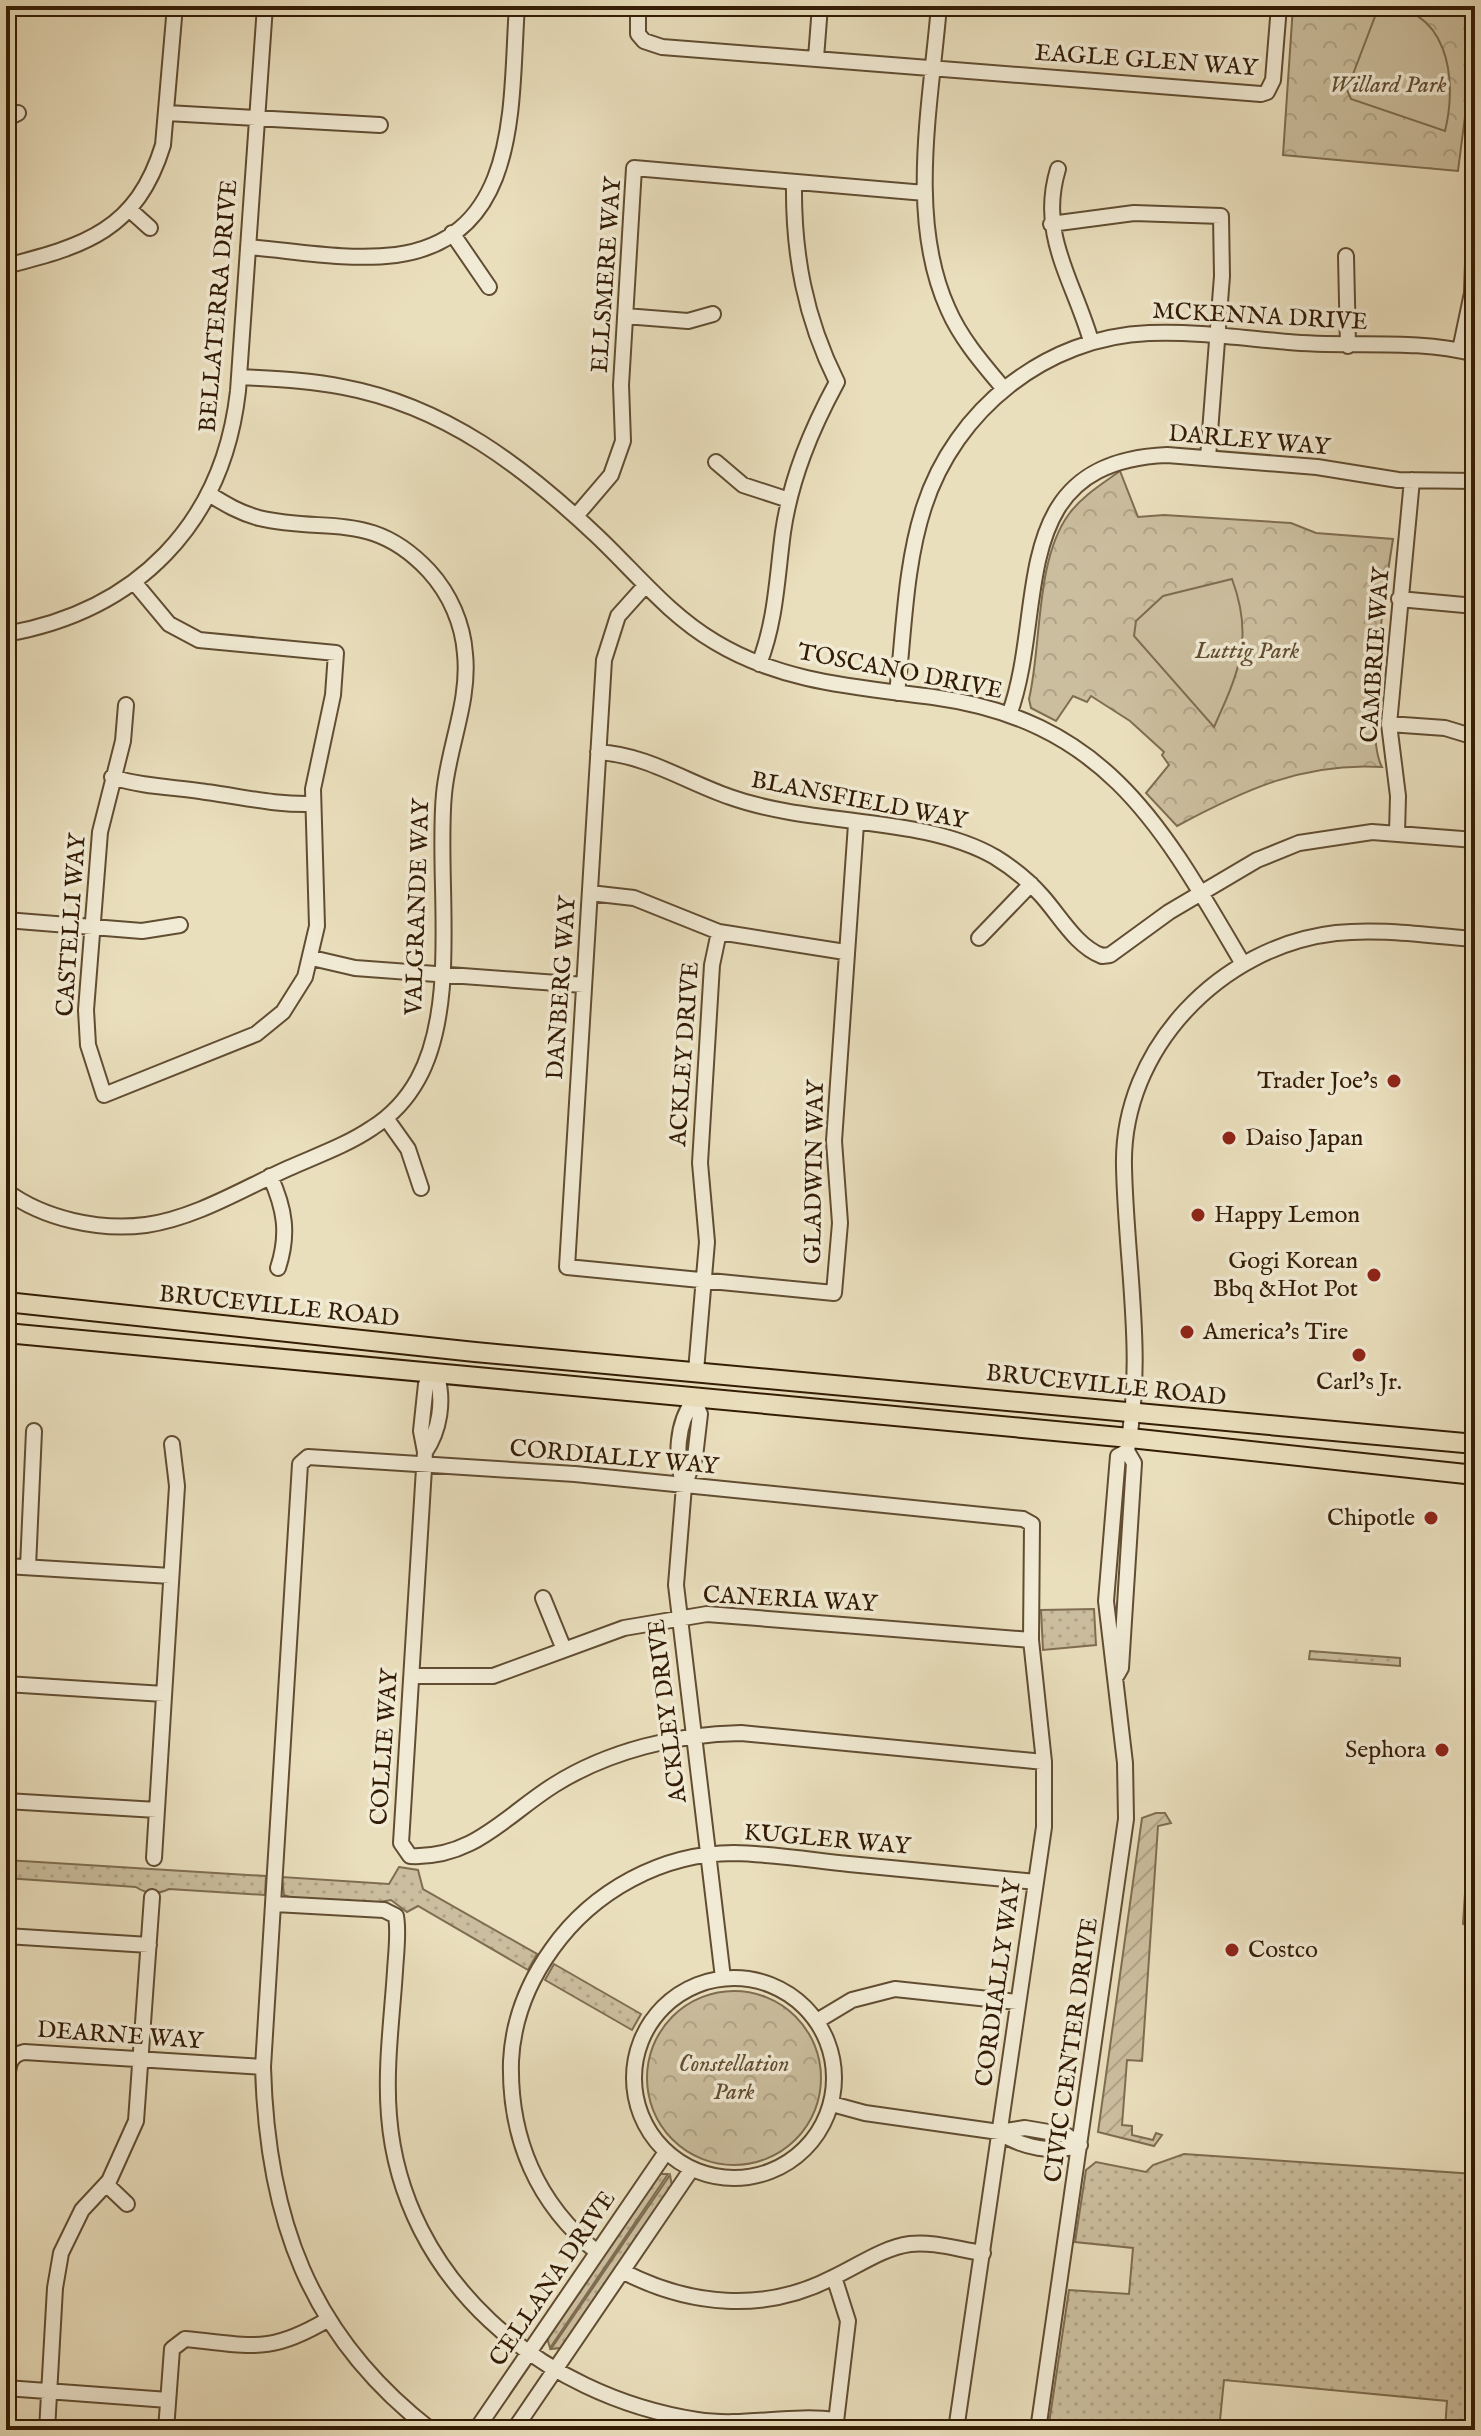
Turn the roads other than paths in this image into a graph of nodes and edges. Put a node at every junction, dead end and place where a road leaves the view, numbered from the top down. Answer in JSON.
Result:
{"nodes":[{"id":1,"x":175,"y":6,"type":"edge"},
{"id":2,"x":265,"y":6,"type":"edge"},
{"id":3,"x":517,"y":6,"type":"edge"},
{"id":4,"x":638,"y":6,"type":"edge"},
{"id":5,"x":820,"y":6,"type":"edge"},
{"id":6,"x":939,"y":6,"type":"edge"},
{"id":7,"x":1279,"y":6,"type":"edge"},
{"id":8,"x":816,"y":58,"type":"junction"},
{"id":9,"x":934,"y":69,"type":"junction"},
{"id":10,"x":167,"y":113,"type":"junction"},
{"id":11,"x":258,"y":118,"type":"junction"},
{"id":12,"x":380,"y":125,"type":"dead end"},
{"id":13,"x":1058,"y":169,"type":"dead end"},
{"id":14,"x":794,"y":182,"type":"junction"},
{"id":15,"x":925,"y":193,"type":"junction"},
{"id":16,"x":1475,"y":206,"type":"edge"},
{"id":17,"x":130,"y":210,"type":"junction"},
{"id":18,"x":1051,"y":224,"type":"junction"},
{"id":19,"x":150,"y":228,"type":"dead end"},
{"id":20,"x":452,"y":233,"type":"junction"},
{"id":21,"x":1474,"y":236,"type":"edge"},
{"id":22,"x":248,"y":247,"type":"junction"},
{"id":23,"x":1346,"y":256,"type":"dead end"},
{"id":24,"x":6,"y":266,"type":"edge"},
{"id":25,"x":489,"y":287,"type":"dead end"},
{"id":26,"x":713,"y":314,"type":"dead end"},
{"id":27,"x":625,"y":316,"type":"junction"},
{"id":28,"x":1217,"y":336,"type":"junction"},
{"id":29,"x":1091,"y":341,"type":"junction"},
{"id":30,"x":1348,"y":346,"type":"junction"},
{"id":31,"x":1460,"y":350,"type":"junction"},
{"id":32,"x":1475,"y":354,"type":"edge"},
{"id":33,"x":239,"y":377,"type":"junction"},
{"id":34,"x":1004,"y":389,"type":"junction"},
{"id":35,"x":1208,"y":458,"type":"junction"},
{"id":36,"x":716,"y":462,"type":"dead end"},
{"id":37,"x":1412,"y":480,"type":"junction"},
{"id":38,"x":1475,"y":481,"type":"edge"},
{"id":39,"x":209,"y":494,"type":"junction"},
{"id":40,"x":789,"y":500,"type":"junction"},
{"id":41,"x":576,"y":516,"type":"junction"},
{"id":42,"x":134,"y":582,"type":"junction"},
{"id":43,"x":644,"y":587,"type":"junction"},
{"id":44,"x":1399,"y":599,"type":"junction"},
{"id":45,"x":1475,"y":606,"type":"edge"},
{"id":46,"x":6,"y":634,"type":"edge"},
{"id":47,"x":759,"y":664,"type":"junction"},
{"id":48,"x":897,"y":693,"type":"junction"},
{"id":49,"x":126,"y":705,"type":"dead end"},
{"id":50,"x":1009,"y":715,"type":"junction"},
{"id":51,"x":1389,"y":724,"type":"junction"},
{"id":52,"x":1468,"y":735,"type":"dead end"},
{"id":53,"x":598,"y":752,"type":"junction"},
{"id":54,"x":112,"y":777,"type":"junction"},
{"id":55,"x":313,"y":804,"type":"junction"},
{"id":56,"x":856,"y":824,"type":"junction"},
{"id":57,"x":1397,"y":833,"type":"junction"},
{"id":58,"x":1475,"y":840,"type":"edge"},
{"id":59,"x":1031,"y":884,"type":"junction"},
{"id":60,"x":590,"y":893,"type":"junction"},
{"id":61,"x":1201,"y":893,"type":"junction"},
{"id":62,"x":6,"y":920,"type":"edge"},
{"id":63,"x":180,"y":925,"type":"dead end"},
{"id":64,"x":92,"y":927,"type":"junction"},
{"id":65,"x":719,"y":932,"type":"junction"},
{"id":66,"x":979,"y":938,"type":"dead end"},
{"id":67,"x":1475,"y":939,"type":"edge"},
{"id":68,"x":845,"y":952,"type":"junction"},
{"id":69,"x":312,"y":958,"type":"junction"},
{"id":70,"x":1243,"y":964,"type":"junction"},
{"id":71,"x":440,"y":974,"type":"junction"},
{"id":72,"x":584,"y":985,"type":"junction"},
{"id":73,"x":386,"y":1118,"type":"junction"},
{"id":74,"x":270,"y":1176,"type":"junction"},
{"id":75,"x":421,"y":1188,"type":"dead end"},
{"id":76,"x":6,"y":1191,"type":"edge"},
{"id":77,"x":278,"y":1268,"type":"dead end"},
{"id":78,"x":703,"y":1280,"type":"junction"},
{"id":79,"x":6,"y":1302,"type":"edge"},
{"id":80,"x":6,"y":1333,"type":"edge"},
{"id":81,"x":548,"y":1357,"type":"junction"},
{"id":82,"x":696,"y":1371,"type":"junction"},
{"id":83,"x":437,"y":1376,"type":"junction"},
{"id":84,"x":810,"y":1382,"type":"junction"},
{"id":85,"x":694,"y":1400,"type":"junction"},
{"id":86,"x":1133,"y":1412,"type":"junction"},
{"id":87,"x":34,"y":1431,"type":"dead end"},
{"id":88,"x":1398,"y":1439,"type":"junction"},
{"id":89,"x":172,"y":1444,"type":"dead end"},
{"id":90,"x":1475,"y":1444,"type":"edge"},
{"id":91,"x":1129,"y":1445,"type":"junction"},
{"id":92,"x":1270,"y":1454,"type":"junction"},
{"id":93,"x":1475,"y":1454,"type":"edge"},
{"id":94,"x":425,"y":1458,"type":"junction"},
{"id":95,"x":1411,"y":1469,"type":"junction"},
{"id":96,"x":1475,"y":1475,"type":"edge"},
{"id":97,"x":684,"y":1486,"type":"junction"},
{"id":98,"x":6,"y":1566,"type":"edge"},
{"id":99,"x":28,"y":1567,"type":"junction"},
{"id":100,"x":171,"y":1576,"type":"junction"},
{"id":101,"x":543,"y":1598,"type":"dead end"},
{"id":102,"x":678,"y":1619,"type":"junction"},
{"id":103,"x":1031,"y":1640,"type":"junction"},
{"id":104,"x":563,"y":1647,"type":"junction"},
{"id":105,"x":412,"y":1676,"type":"junction"},
{"id":106,"x":6,"y":1684,"type":"edge"},
{"id":107,"x":164,"y":1694,"type":"junction"},
{"id":108,"x":692,"y":1737,"type":"junction"},
{"id":109,"x":1044,"y":1762,"type":"junction"},
{"id":110,"x":6,"y":1801,"type":"edge"},
{"id":111,"x":157,"y":1810,"type":"junction"},
{"id":112,"x":709,"y":1856,"type":"junction"},
{"id":113,"x":154,"y":1858,"type":"dead end"},
{"id":114,"x":1036,"y":1882,"type":"junction"},
{"id":115,"x":152,"y":1897,"type":"dead end"},
{"id":116,"x":275,"y":1904,"type":"junction"},
{"id":117,"x":6,"y":1936,"type":"edge"},
{"id":118,"x":149,"y":1945,"type":"junction"},
{"id":119,"x":723,"y":1978,"type":"junction"},
{"id":120,"x":1017,"y":2002,"type":"junction"},
{"id":121,"x":817,"y":2021,"type":"junction"},
{"id":122,"x":142,"y":2059,"type":"junction"},
{"id":123,"x":263,"y":2067,"type":"junction"},
{"id":124,"x":6,"y":2092,"type":"edge"},
{"id":125,"x":832,"y":2104,"type":"junction"},
{"id":126,"x":999,"y":2132,"type":"junction"},
{"id":127,"x":1080,"y":2145,"type":"junction"},
{"id":128,"x":666,"y":2152,"type":"junction"},
{"id":129,"x":691,"y":2170,"type":"junction"},
{"id":130,"x":106,"y":2184,"type":"junction"},
{"id":131,"x":127,"y":2204,"type":"dead end"},
{"id":132,"x":597,"y":2252,"type":"junction"},
{"id":133,"x":983,"y":2253,"type":"junction"},
{"id":134,"x":622,"y":2271,"type":"junction"},
{"id":135,"x":834,"y":2277,"type":"junction"},
{"id":136,"x":327,"y":2320,"type":"junction"},
{"id":137,"x":528,"y":2353,"type":"junction"},
{"id":138,"x":556,"y":2370,"type":"junction"},
{"id":139,"x":6,"y":2388,"type":"edge"},
{"id":140,"x":50,"y":2392,"type":"junction"},
{"id":141,"x":168,"y":2400,"type":"junction"},
{"id":142,"x":836,"y":2425,"type":"edge"},
{"id":143,"x":47,"y":2430,"type":"edge"},
{"id":144,"x":166,"y":2430,"type":"edge"},
{"id":145,"x":431,"y":2430,"type":"edge"},
{"id":146,"x":476,"y":2430,"type":"edge"},
{"id":147,"x":514,"y":2430,"type":"edge"},
{"id":148,"x":956,"y":2430,"type":"edge"},
{"id":149,"x":1038,"y":2430,"type":"edge"}],
"edges":[{"from":1,"to":10,"type":"street"},
{"from":2,"to":11,"type":"street","name":"BELLATERRA DRIVE"},
{"from":3,"to":20,"type":"street"},
{"from":4,"to":8,"type":"street"},
{"from":5,"to":8,"type":"street"},
{"from":6,"to":9,"type":"street"},
{"from":7,"to":9,"type":"street","name":"EAGLE GLEN WAY"},
{"from":8,"to":9,"type":"street"},
{"from":9,"to":15,"type":"street"},
{"from":10,"to":11,"type":"street"},
{"from":10,"to":17,"type":"street"},
{"from":11,"to":12,"type":"street"},
{"from":11,"to":22,"type":"street","name":"BELLATERRA DRIVE"},
{"from":13,"to":18,"type":"street"},
{"from":14,"to":15,"type":"street","name":"ELLSMERE WAY"},
{"from":14,"to":27,"type":"street","name":"ELLSMERE WAY"},
{"from":14,"to":40,"type":"street"},
{"from":15,"to":34,"type":"street"},
{"from":16,"to":21,"type":"street"},
{"from":17,"to":19,"type":"street"},
{"from":17,"to":24,"type":"street"},
{"from":18,"to":28,"type":"street"},
{"from":18,"to":29,"type":"street"},
{"from":20,"to":22,"type":"street"},
{"from":20,"to":25,"type":"street"},
{"from":21,"to":31,"type":"street"},
{"from":22,"to":33,"type":"street","name":"BELLATERRA DRIVE"},
{"from":23,"to":30,"type":"street"},
{"from":26,"to":27,"type":"street"},
{"from":27,"to":41,"type":"street","name":"ELLSMERE WAY"},
{"from":28,"to":29,"type":"street","name":"MCKENNA DRIVE"},
{"from":28,"to":30,"type":"street","name":"MCKENNA DRIVE"},
{"from":28,"to":35,"type":"street"},
{"from":29,"to":34,"type":"street","name":"MCKENNA DRIVE"},
{"from":30,"to":31,"type":"street","name":"MCKENNA DRIVE"},
{"from":31,"to":32,"type":"street","name":"MCKENNA DRIVE"},
{"from":33,"to":39,"type":"street","name":"BELLATERRA DRIVE"},
{"from":33,"to":41,"type":"street","name":"TOSCANO DRIVE"},
{"from":34,"to":48,"type":"street","name":"MCKENNA DRIVE"},
{"from":35,"to":37,"type":"street","name":"DARLEY WAY"},
{"from":35,"to":50,"type":"street","name":"DARLEY WAY"},
{"from":36,"to":40,"type":"street"},
{"from":37,"to":38,"type":"street","name":"DARLEY WAY"},
{"from":37,"to":44,"type":"street","name":"CAMBRIE WAY"},
{"from":39,"to":42,"type":"street","name":"BELLATERRA DRIVE"},
{"from":39,"to":71,"type":"street","name":"VALGRANDE WAY"},
{"from":40,"to":47,"type":"street"},
{"from":41,"to":43,"type":"street","name":"TOSCANO DRIVE"},
{"from":42,"to":46,"type":"street","name":"BELLATERRA DRIVE"},
{"from":42,"to":55,"type":"street","name":"CASTELLI WAY"},
{"from":43,"to":47,"type":"street","name":"TOSCANO DRIVE"},
{"from":43,"to":53,"type":"street","name":"DANBERG WAY"},
{"from":44,"to":45,"type":"street"},
{"from":44,"to":51,"type":"street","name":"CAMBRIE WAY"},
{"from":47,"to":48,"type":"street","name":"TOSCANO DRIVE"},
{"from":48,"to":50,"type":"street","name":"TOSCANO DRIVE"},
{"from":49,"to":54,"type":"street","name":"CASTELLI WAY"},
{"from":50,"to":61,"type":"street","name":"TOSCANO DRIVE"},
{"from":51,"to":52,"type":"street"},
{"from":51,"to":57,"type":"street","name":"CAMBRIE WAY"},
{"from":53,"to":56,"type":"street","name":"BLANSFIELD WAY"},
{"from":53,"to":60,"type":"street","name":"DANBERG WAY"},
{"from":54,"to":55,"type":"street"},
{"from":54,"to":64,"type":"street","name":"CASTELLI WAY"},
{"from":55,"to":69,"type":"street","name":"CASTELLI WAY"},
{"from":56,"to":59,"type":"street","name":"BLANSFIELD WAY"},
{"from":56,"to":68,"type":"street","name":"GLADWIN WAY"},
{"from":57,"to":58,"type":"street"},
{"from":57,"to":61,"type":"street"},
{"from":59,"to":61,"type":"street","name":"BLANSFIELD WAY"},
{"from":59,"to":66,"type":"street"},
{"from":60,"to":65,"type":"street"},
{"from":60,"to":72,"type":"street","name":"DANBERG WAY"},
{"from":61,"to":70,"type":"street","name":"TOSCANO DRIVE"},
{"from":62,"to":64,"type":"street"},
{"from":63,"to":64,"type":"street"},
{"from":64,"to":69,"type":"street","name":"CASTELLI WAY"},
{"from":65,"to":68,"type":"street"},
{"from":65,"to":78,"type":"street","name":"ACKLEY DRIVE"},
{"from":67,"to":70,"type":"street","name":"CIVIC CENTER DRIVE"},
{"from":68,"to":78,"type":"street","name":"GLADWIN WAY"},
{"from":69,"to":71,"type":"street"},
{"from":70,"to":86,"type":"street","name":"CIVIC CENTER DRIVE"},
{"from":71,"to":72,"type":"street"},
{"from":71,"to":73,"type":"street","name":"VALGRANDE WAY"},
{"from":72,"to":78,"type":"street","name":"DANBERG WAY"},
{"from":73,"to":74,"type":"street","name":"VALGRANDE WAY"},
{"from":73,"to":75,"type":"street"},
{"from":74,"to":76,"type":"street","name":"VALGRANDE WAY"},
{"from":74,"to":77,"type":"street"},
{"from":78,"to":82,"type":"street","name":"ACKLEY DRIVE"},
{"from":79,"to":81,"type":"main road","name":"BRUCEVILLE ROAD"},
{"from":80,"to":83,"type":"main road","name":"BRUCEVILLE ROAD"},
{"from":81,"to":82,"type":"main road","name":"BRUCEVILLE ROAD"},
{"from":81,"to":83,"type":"main road","name":"BRUCEVILLE ROAD"},
{"from":82,"to":84,"type":"main road","name":"BRUCEVILLE ROAD"},
{"from":83,"to":85,"type":"main road","name":"BRUCEVILLE ROAD"},
{"from":83,"to":94,"type":"street","name":"COLLIE WAY"},
{"from":84,"to":85,"type":"main road","name":"BRUCEVILLE ROAD"},
{"from":84,"to":86,"type":"main road","name":"BRUCEVILLE ROAD"},
{"from":85,"to":91,"type":"main road","name":"BRUCEVILLE ROAD"},
{"from":85,"to":97,"type":"street","name":"ACKLEY DRIVE"},
{"from":86,"to":88,"type":"main road","name":"BRUCEVILLE ROAD"},
{"from":86,"to":91,"type":"street","name":"CIVIC CENTER DRIVE"},
{"from":87,"to":99,"type":"street"},
{"from":88,"to":90,"type":"main road","name":"BRUCEVILLE ROAD"},
{"from":88,"to":92,"type":"main road","name":"BRUCEVILLE ROAD"},
{"from":89,"to":100,"type":"street"},
{"from":91,"to":92,"type":"main road","name":"BRUCEVILLE ROAD"},
{"from":91,"to":127,"type":"street","name":"CIVIC CENTER DRIVE"},
{"from":92,"to":95,"type":"main road","name":"BRUCEVILLE ROAD"},
{"from":93,"to":95,"type":"main road"},
{"from":94,"to":97,"type":"street","name":"CORDIALLY WAY"},
{"from":94,"to":105,"type":"street","name":"COLLIE WAY"},
{"from":94,"to":116,"type":"street","name":"CORDIALLY WAY"},
{"from":95,"to":96,"type":"main road","name":"BRUCEVILLE ROAD"},
{"from":97,"to":102,"type":"street","name":"ACKLEY DRIVE"},
{"from":97,"to":103,"type":"street","name":"CORDIALLY WAY"},
{"from":98,"to":99,"type":"street"},
{"from":99,"to":100,"type":"street"},
{"from":100,"to":107,"type":"street"},
{"from":101,"to":104,"type":"street"},
{"from":102,"to":103,"type":"street","name":"CANERIA WAY"},
{"from":102,"to":104,"type":"street","name":"CANERIA WAY"},
{"from":102,"to":108,"type":"street","name":"ACKLEY DRIVE"},
{"from":103,"to":109,"type":"street","name":"CORDIALLY WAY"},
{"from":104,"to":105,"type":"street","name":"CANERIA WAY"},
{"from":105,"to":108,"type":"street","name":"COLLIE WAY"},
{"from":106,"to":107,"type":"street"},
{"from":107,"to":111,"type":"street"},
{"from":108,"to":109,"type":"street","name":"COLLIE WAY"},
{"from":108,"to":112,"type":"street","name":"ACKLEY DRIVE"},
{"from":109,"to":114,"type":"street","name":"CORDIALLY WAY"},
{"from":110,"to":111,"type":"street"},
{"from":111,"to":113,"type":"street"},
{"from":112,"to":114,"type":"street","name":"KUGLER WAY"},
{"from":112,"to":119,"type":"street","name":"ACKLEY DRIVE"},
{"from":112,"to":132,"type":"street","name":"KUGLER WAY"},
{"from":114,"to":120,"type":"street","name":"CORDIALLY WAY"},
{"from":115,"to":118,"type":"street"},
{"from":116,"to":123,"type":"street","name":"CORDIALLY WAY"},
{"from":116,"to":137,"type":"street"},
{"from":117,"to":118,"type":"street"},
{"from":118,"to":122,"type":"street"},
{"from":119,"to":121,"type":"street"},
{"from":119,"to":128,"type":"street"},
{"from":120,"to":121,"type":"street"},
{"from":120,"to":126,"type":"street","name":"CORDIALLY WAY"},
{"from":121,"to":125,"type":"street"},
{"from":122,"to":123,"type":"street","name":"DEARNE WAY"},
{"from":122,"to":124,"type":"street","name":"DEARNE WAY"},
{"from":122,"to":130,"type":"street"},
{"from":123,"to":136,"type":"street","name":"CORDIALLY WAY"},
{"from":125,"to":126,"type":"street"},
{"from":125,"to":129,"type":"street"},
{"from":126,"to":127,"type":"street"},
{"from":126,"to":133,"type":"street","name":"CORDIALLY WAY"},
{"from":127,"to":149,"type":"street","name":"CIVIC CENTER DRIVE"},
{"from":128,"to":129,"type":"street"},
{"from":128,"to":132,"type":"street","name":"CELLANA DRIVE"},
{"from":129,"to":134,"type":"street"},
{"from":130,"to":131,"type":"street"},
{"from":130,"to":140,"type":"street"},
{"from":132,"to":137,"type":"street","name":"CELLANA DRIVE"},
{"from":133,"to":135,"type":"street"},
{"from":133,"to":148,"type":"street","name":"CORDIALLY WAY"},
{"from":134,"to":135,"type":"street"},
{"from":134,"to":138,"type":"street"},
{"from":135,"to":142,"type":"street"},
{"from":136,"to":141,"type":"street"},
{"from":136,"to":145,"type":"street","name":"CORDIALLY WAY"},
{"from":137,"to":138,"type":"street"},
{"from":137,"to":146,"type":"street","name":"CELLANA DRIVE"},
{"from":138,"to":142,"type":"street"},
{"from":138,"to":147,"type":"street"},
{"from":139,"to":140,"type":"street"},
{"from":140,"to":141,"type":"street"},
{"from":140,"to":143,"type":"street"},
{"from":141,"to":144,"type":"street"}]}
